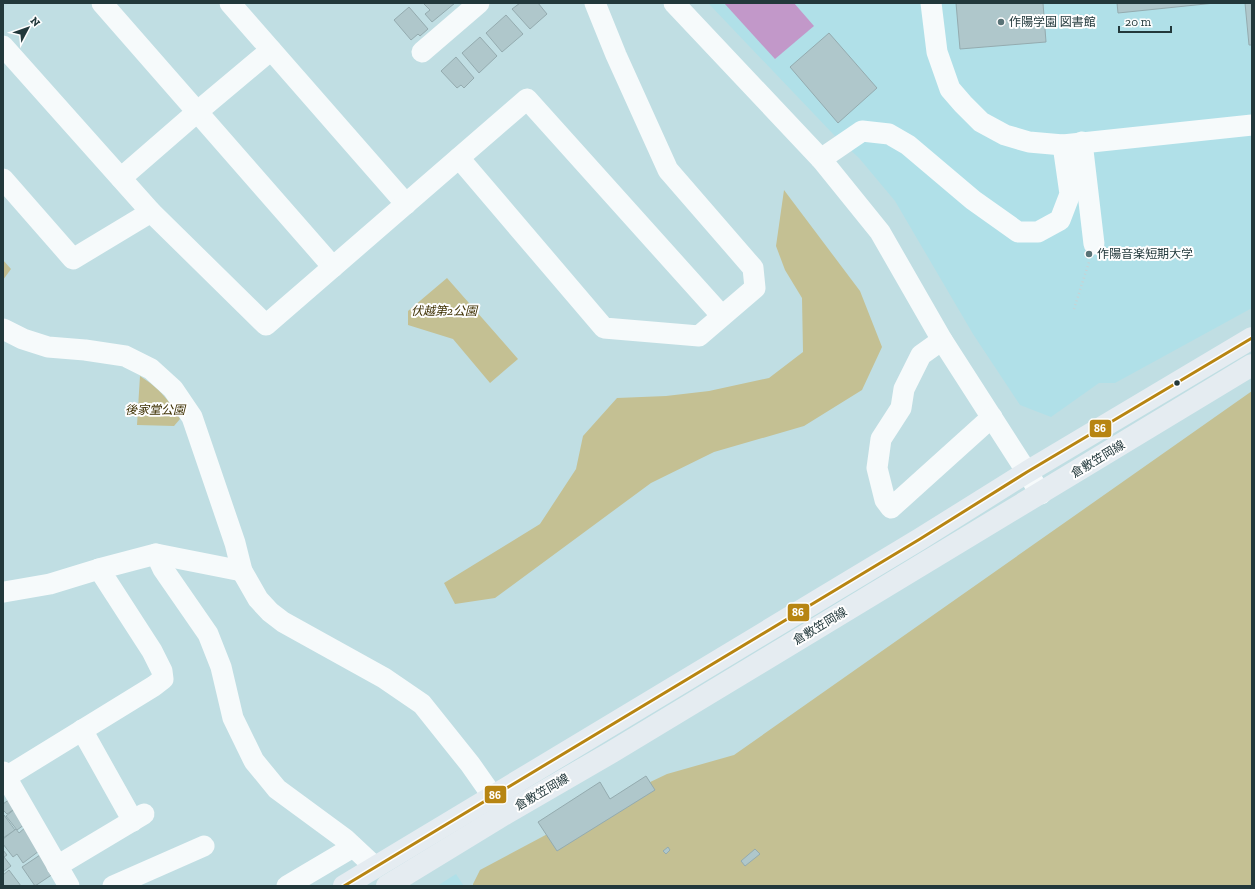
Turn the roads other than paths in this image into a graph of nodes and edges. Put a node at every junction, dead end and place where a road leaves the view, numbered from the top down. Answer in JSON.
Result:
{"nodes":[{"id":1,"x":102,"y":3,"type":"edge"},
{"id":2,"x":230,"y":3,"type":"edge"},
{"id":3,"x":479,"y":3,"type":"edge"},
{"id":4,"x":595,"y":3,"type":"edge"},
{"id":5,"x":674,"y":3,"type":"edge"},
{"id":6,"x":931,"y":3,"type":"edge"},
{"id":7,"x":3,"y":46,"type":"edge"},
{"id":8,"x":271,"y":50,"type":"junction"},
{"id":9,"x":422,"y":52,"type":"dead end"},
{"id":10,"x":197,"y":112,"type":"junction"},
{"id":11,"x":1252,"y":125,"type":"edge"},
{"id":12,"x":1072,"y":144,"type":"junction"},
{"id":13,"x":459,"y":158,"type":"junction"},
{"id":14,"x":821,"y":159,"type":"junction"},
{"id":15,"x":121,"y":178,"type":"junction"},
{"id":16,"x":3,"y":179,"type":"edge"},
{"id":17,"x":406,"y":204,"type":"junction"},
{"id":18,"x":151,"y":212,"type":"junction"},
{"id":19,"x":1094,"y":244,"type":"road end"},
{"id":20,"x":334,"y":267,"type":"junction"},
{"id":21,"x":722,"y":316,"type":"junction"},
{"id":22,"x":6,"y":332,"type":"edge"},
{"id":23,"x":1252,"y":338,"type":"edge"},
{"id":24,"x":942,"y":340,"type":"junction"},
{"id":25,"x":1252,"y":365,"type":"edge"},
{"id":26,"x":992,"y":417,"type":"junction"},
{"id":27,"x":1027,"y":472,"type":"junction"},
{"id":28,"x":1041,"y":494,"type":"junction"},
{"id":29,"x":156,"y":554,"type":"junction"},
{"id":30,"x":99,"y":569,"type":"junction"},
{"id":31,"x":242,"y":571,"type":"junction"},
{"id":32,"x":4,"y":592,"type":"edge"},
{"id":33,"x":82,"y":730,"type":"junction"},
{"id":34,"x":6,"y":784,"type":"edge"},
{"id":35,"x":499,"y":805,"type":"junction"},
{"id":36,"x":204,"y":846,"type":"dead end"},
{"id":37,"x":353,"y":846,"type":"junction"},
{"id":38,"x":375,"y":867,"type":"junction"},
{"id":39,"x":63,"y":880,"type":"edge"},
{"id":40,"x":113,"y":886,"type":"edge"},
{"id":41,"x":286,"y":886,"type":"edge"},
{"id":42,"x":344,"y":886,"type":"edge"},
{"id":43,"x":387,"y":886,"type":"edge"}],
"edges":[{"from":1,"to":10,"type":"street"},
{"from":2,"to":8,"type":"street"},
{"from":3,"to":9,"type":"street"},
{"from":4,"to":21,"type":"street"},
{"from":5,"to":14,"type":"street"},
{"from":6,"to":12,"type":"street"},
{"from":7,"to":15,"type":"street"},
{"from":8,"to":10,"type":"street"},
{"from":8,"to":17,"type":"street"},
{"from":10,"to":15,"type":"street"},
{"from":10,"to":20,"type":"street"},
{"from":11,"to":12,"type":"street"},
{"from":12,"to":14,"type":"street"},
{"from":12,"to":19,"type":"street"},
{"from":13,"to":17,"type":"street"},
{"from":13,"to":21,"type":"street"},
{"from":13,"to":21,"type":"street"},
{"from":14,"to":24,"type":"street"},
{"from":15,"to":18,"type":"street"},
{"from":16,"to":18,"type":"street"},
{"from":17,"to":20,"type":"street"},
{"from":18,"to":20,"type":"street"},
{"from":22,"to":31,"type":"street"},
{"from":23,"to":27,"type":"main road","name":"倉敷笠岡線"},
{"from":24,"to":26,"type":"street"},
{"from":24,"to":26,"type":"street"},
{"from":25,"to":28,"type":"main road","name":"倉敷笠岡線"},
{"from":26,"to":27,"type":"street"},
{"from":27,"to":28,"type":"street"},
{"from":27,"to":35,"type":"main road","name":"倉敷笠岡線"},
{"from":28,"to":35,"type":"main road","name":"倉敷笠岡線"},
{"from":29,"to":30,"type":"street"},
{"from":29,"to":31,"type":"street"},
{"from":29,"to":37,"type":"street"},
{"from":30,"to":32,"type":"street"},
{"from":30,"to":33,"type":"street"},
{"from":31,"to":35,"type":"street"},
{"from":33,"to":34,"type":"street"},
{"from":33,"to":39,"type":"street"},
{"from":34,"to":39,"type":"street"},
{"from":35,"to":38,"type":"main road","name":"倉敷笠岡線"},
{"from":35,"to":43,"type":"main road","name":"倉敷笠岡線"},
{"from":36,"to":40,"type":"street"},
{"from":37,"to":38,"type":"street"},
{"from":37,"to":41,"type":"street"},
{"from":38,"to":42,"type":"main road","name":"倉敷笠岡線"}]}
